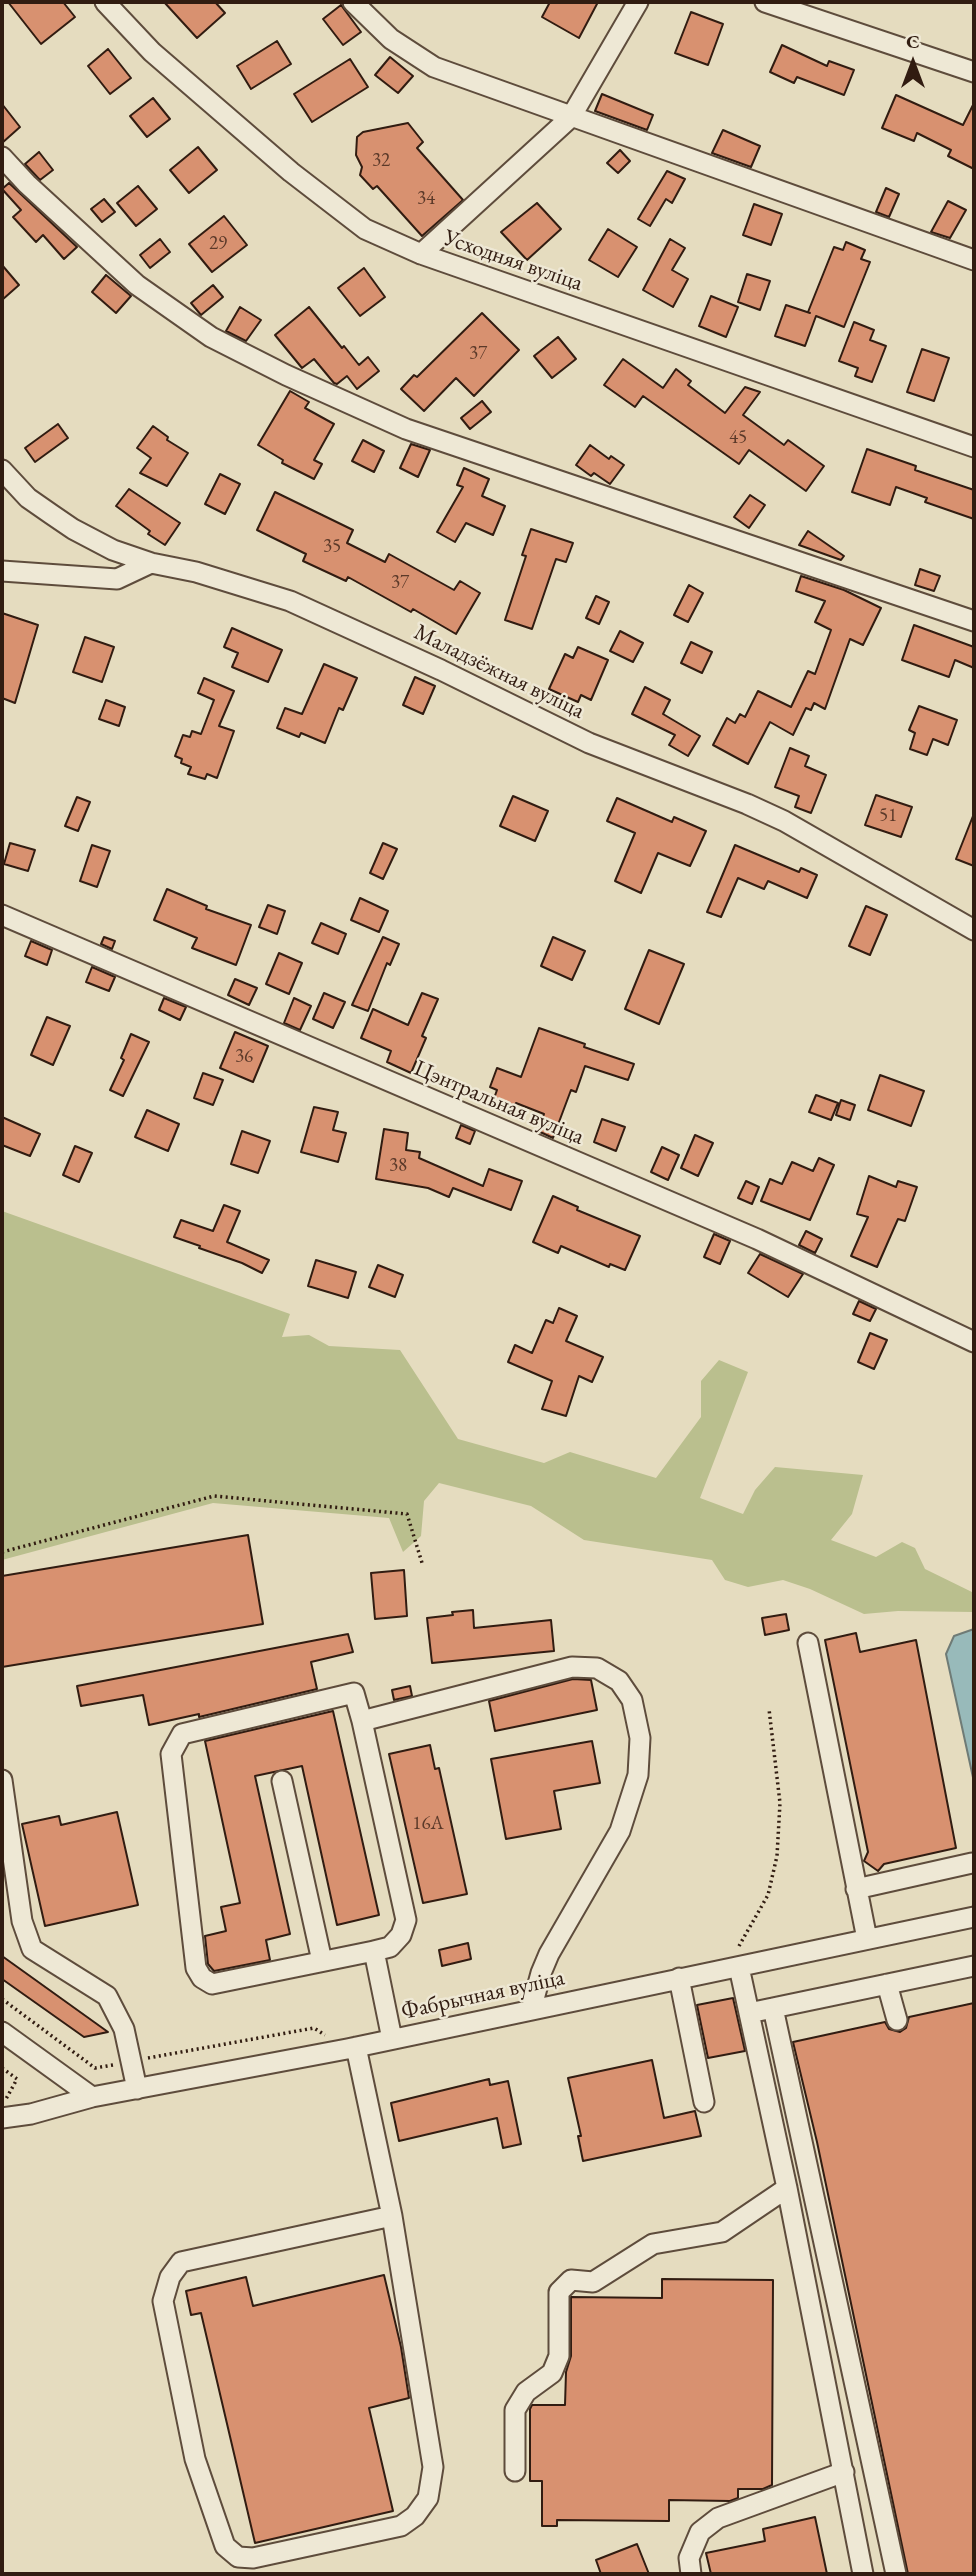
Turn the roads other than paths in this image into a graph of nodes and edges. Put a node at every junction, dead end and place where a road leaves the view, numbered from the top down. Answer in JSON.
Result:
{"nodes":[{"id":1,"x":105,"y":2,"type":"edge"},
{"id":2,"x":353,"y":2,"type":"edge"},
{"id":3,"x":638,"y":2,"type":"edge"},
{"id":4,"x":765,"y":2,"type":"edge"},
{"id":5,"x":974,"y":72,"type":"edge"},
{"id":6,"x":570,"y":117,"type":"junction"},
{"id":7,"x":2,"y":157,"type":"edge"},
{"id":8,"x":421,"y":254,"type":"junction"},
{"id":9,"x":974,"y":260,"type":"edge"},
{"id":10,"x":974,"y":447,"type":"edge"},
{"id":11,"x":2,"y":470,"type":"edge"},
{"id":12,"x":151,"y":563,"type":"junction"},
{"id":13,"x":2,"y":571,"type":"edge"},
{"id":14,"x":974,"y":621,"type":"edge"},
{"id":15,"x":2,"y":915,"type":"edge"},
{"id":16,"x":974,"y":929,"type":"edge"},
{"id":17,"x":974,"y":1342,"type":"edge"},
{"id":18,"x":808,"y":1643,"type":"dead end"},
{"id":19,"x":362,"y":1721,"type":"junction"},
{"id":20,"x":2,"y":1780,"type":"edge"},
{"id":21,"x":282,"y":1781,"type":"dead end"},
{"id":22,"x":972,"y":1863,"type":"dead end"},
{"id":23,"x":856,"y":1889,"type":"junction"},
{"id":24,"x":974,"y":1917,"type":"edge"},
{"id":25,"x":867,"y":1939,"type":"junction"},
{"id":26,"x":374,"y":1951,"type":"junction"},
{"id":27,"x":322,"y":1961,"type":"junction"},
{"id":28,"x":974,"y":1966,"type":"edge"},
{"id":29,"x":730,"y":1969,"type":"junction"},
{"id":30,"x":679,"y":1978,"type":"junction"},
{"id":31,"x":887,"y":1984,"type":"junction"},
{"id":32,"x":773,"y":2008,"type":"junction"},
{"id":33,"x":531,"y":2010,"type":"junction"},
{"id":34,"x":749,"y":2013,"type":"junction"},
{"id":35,"x":897,"y":2020,"type":"dead end"},
{"id":36,"x":2,"y":2032,"type":"edge"},
{"id":37,"x":392,"y":2039,"type":"junction"},
{"id":38,"x":351,"y":2048,"type":"junction"},
{"id":39,"x":137,"y":2089,"type":"junction"},
{"id":40,"x":92,"y":2097,"type":"junction"},
{"id":41,"x":704,"y":2102,"type":"dead end"},
{"id":42,"x":2,"y":2108,"type":"edge"},
{"id":43,"x":787,"y":2188,"type":"junction"},
{"id":44,"x":391,"y":2216,"type":"junction"},
{"id":45,"x":515,"y":2471,"type":"dead end"},
{"id":46,"x":844,"y":2472,"type":"junction"},
{"id":47,"x":691,"y":2574,"type":"edge"},
{"id":48,"x":863,"y":2574,"type":"edge"},
{"id":49,"x":896,"y":2574,"type":"edge"}],
"edges":[{"from":1,"to":8,"type":"street","name":"Усходняя вуліца"},
{"from":2,"to":6,"type":"street"},
{"from":3,"to":6,"type":"street"},
{"from":4,"to":5,"type":"street"},
{"from":6,"to":8,"type":"street"},
{"from":6,"to":9,"type":"street"},
{"from":7,"to":14,"type":"street"},
{"from":8,"to":10,"type":"street","name":"Усходняя вуліца"},
{"from":11,"to":12,"type":"street","name":"Маладзёжная вуліца"},
{"from":12,"to":13,"type":"street"},
{"from":12,"to":16,"type":"street","name":"Маладзёжная вуліца"},
{"from":15,"to":17,"type":"street","name":"Цэнтральная вуліца"},
{"from":18,"to":23,"type":"street"},
{"from":19,"to":26,"type":"street"},
{"from":19,"to":27,"type":"street"},
{"from":19,"to":33,"type":"street"},
{"from":20,"to":39,"type":"street"},
{"from":21,"to":27,"type":"street"},
{"from":22,"to":23,"type":"street"},
{"from":23,"to":25,"type":"street"},
{"from":24,"to":25,"type":"street","name":"Фабрычная вуліца"},
{"from":25,"to":29,"type":"street","name":"Фабрычная вуліца"},
{"from":26,"to":27,"type":"street"},
{"from":26,"to":37,"type":"street"},
{"from":28,"to":31,"type":"street"},
{"from":29,"to":30,"type":"street","name":"Фабрычная вуліца"},
{"from":29,"to":34,"type":"street"},
{"from":30,"to":33,"type":"street","name":"Фабрычная вуліца"},
{"from":30,"to":41,"type":"street"},
{"from":31,"to":32,"type":"street"},
{"from":31,"to":35,"type":"street"},
{"from":32,"to":34,"type":"street"},
{"from":32,"to":49,"type":"street"},
{"from":33,"to":37,"type":"street","name":"Фабрычная вуліца"},
{"from":34,"to":43,"type":"street"},
{"from":36,"to":40,"type":"street"},
{"from":37,"to":38,"type":"street","name":"Фабрычная вуліца"},
{"from":38,"to":39,"type":"street","name":"Фабрычная вуліца"},
{"from":38,"to":44,"type":"street"},
{"from":39,"to":40,"type":"street","name":"Фабрычная вуліца"},
{"from":40,"to":42,"type":"street","name":"Фабрычная вуліца"},
{"from":43,"to":45,"type":"street"},
{"from":43,"to":46,"type":"street"},
{"from":44,"to":44,"type":"street"},
{"from":46,"to":47,"type":"street"},
{"from":46,"to":48,"type":"street"}]}
